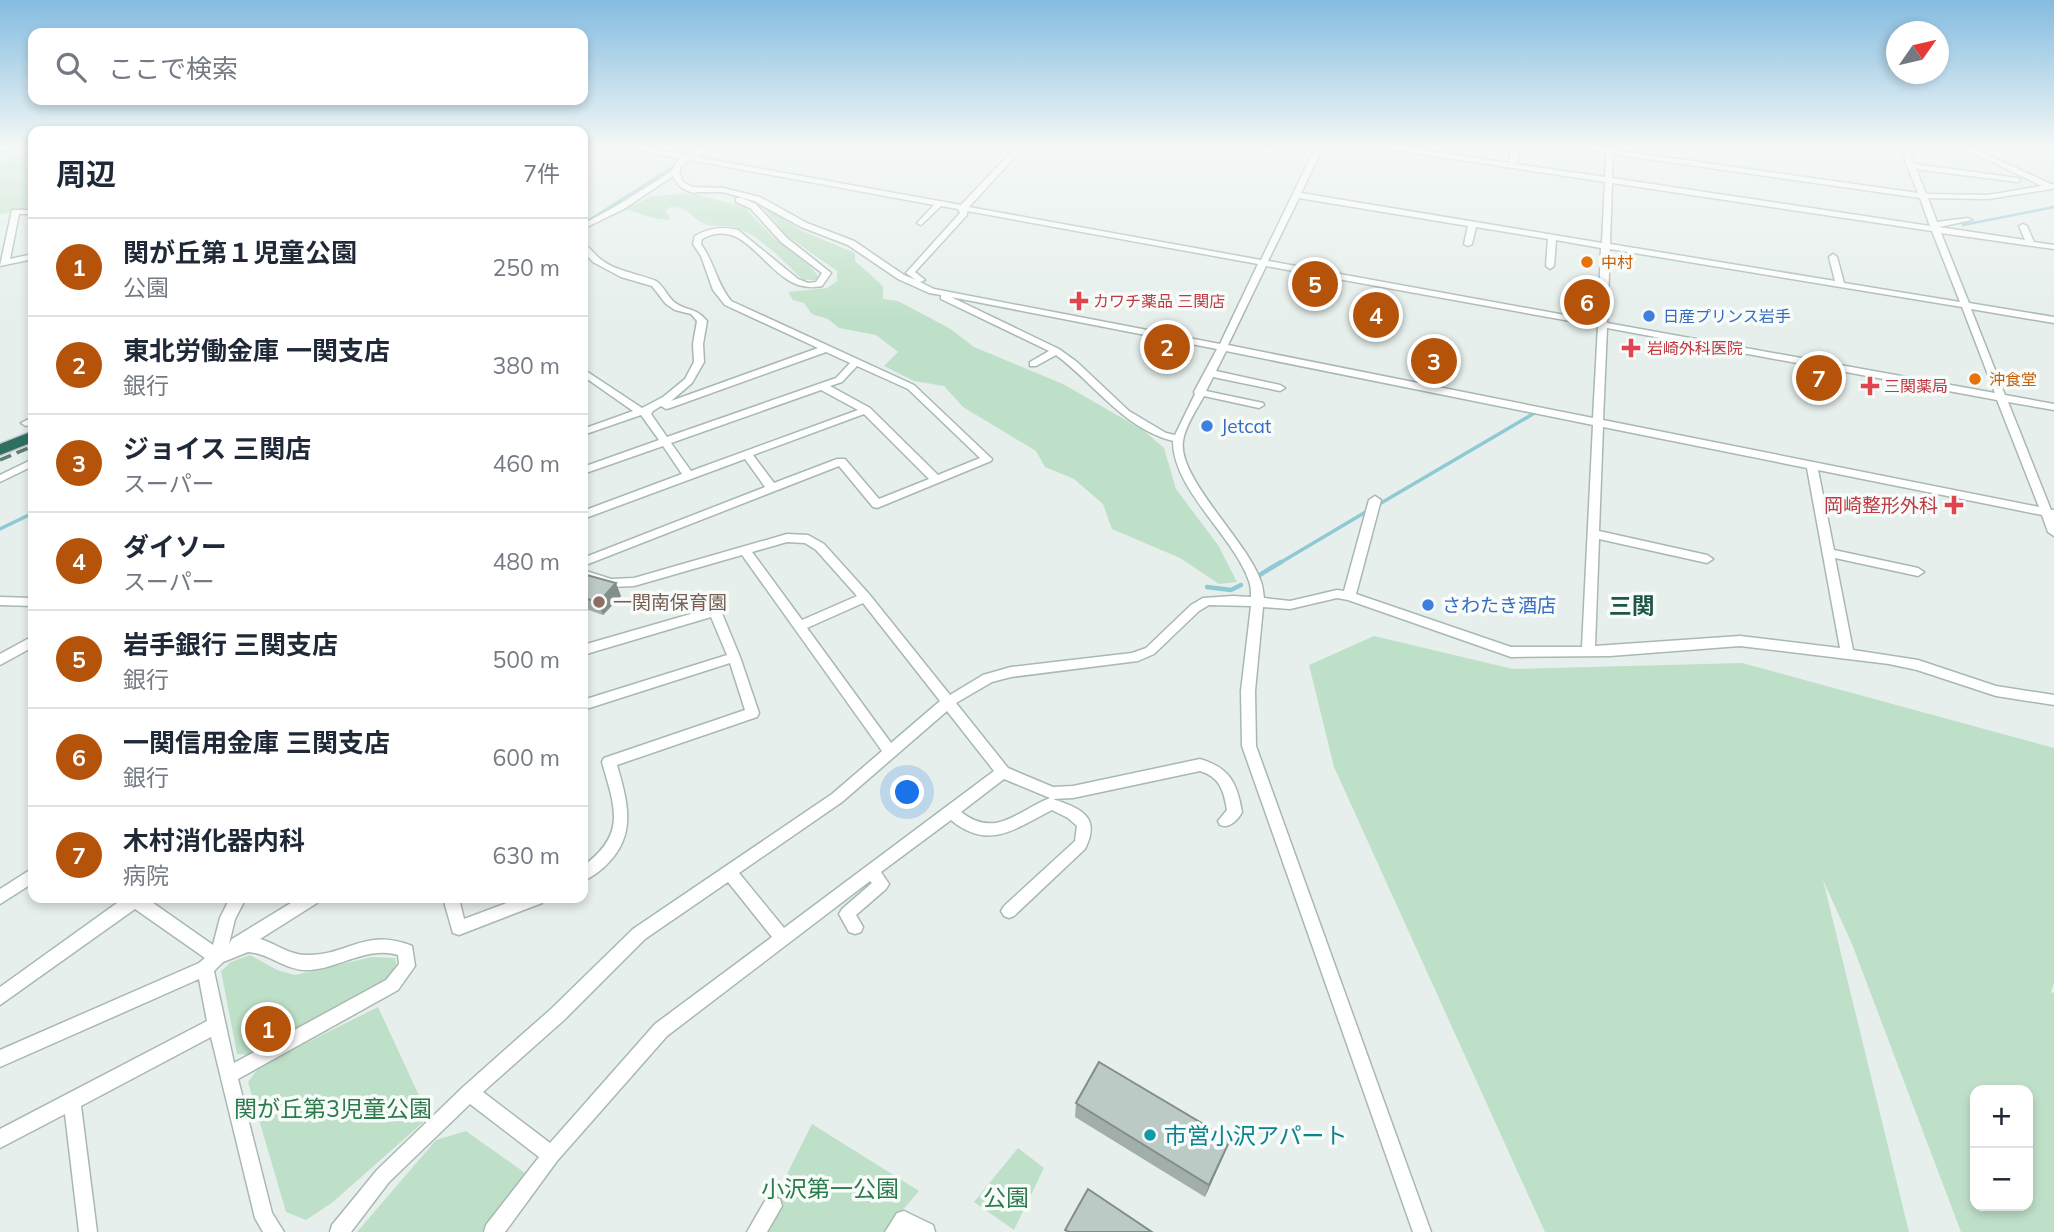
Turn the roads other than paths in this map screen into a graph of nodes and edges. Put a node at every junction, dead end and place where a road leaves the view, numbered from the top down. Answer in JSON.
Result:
{"nodes":[{"id":1,"x":623,"y":205,"type":"edge"},
{"id":2,"x":752,"y":205,"type":"edge"},
{"id":3,"x":769,"y":205,"type":"edge"},
{"id":4,"x":938,"y":205,"type":"edge"},
{"id":5,"x":941,"y":205,"type":"edge"},
{"id":6,"x":965,"y":205,"type":"edge"},
{"id":7,"x":1292,"y":205,"type":"edge"},
{"id":8,"x":1358,"y":205,"type":"edge"},
{"id":9,"x":1608,"y":205,"type":"edge"},
{"id":10,"x":1783,"y":205,"type":"edge"},
{"id":11,"x":1928,"y":205,"type":"edge"},
{"id":12,"x":962,"y":209,"type":"junction"},
{"id":13,"x":28,"y":212,"type":"edge"},
{"id":14,"x":1968,"y":220,"type":"dead end"},
{"id":15,"x":921,"y":223,"type":"dead end"},
{"id":16,"x":588,"y":225,"type":"edge"},
{"id":17,"x":1472,"y":225,"type":"junction"},
{"id":18,"x":2023,"y":226,"type":"dead end"},
{"id":19,"x":1936,"y":227,"type":"junction"},
{"id":20,"x":1552,"y":238,"type":"junction"},
{"id":21,"x":1468,"y":244,"type":"dead end"},
{"id":22,"x":2031,"y":244,"type":"junction"},
{"id":23,"x":1606,"y":247,"type":"junction"},
{"id":24,"x":2054,"y":247,"type":"edge"},
{"id":25,"x":588,"y":251,"type":"edge"},
{"id":26,"x":1833,"y":257,"type":"dead end"},
{"id":27,"x":28,"y":258,"type":"edge"},
{"id":28,"x":3,"y":263,"type":"edge"},
{"id":29,"x":1264,"y":263,"type":"junction"},
{"id":30,"x":1550,"y":266,"type":"dead end"},
{"id":31,"x":1841,"y":286,"type":"junction"},
{"id":32,"x":941,"y":293,"type":"junction"},
{"id":33,"x":1967,"y":306,"type":"junction"},
{"id":34,"x":2054,"y":320,"type":"edge"},
{"id":35,"x":1602,"y":324,"type":"junction"},
{"id":36,"x":1222,"y":347,"type":"junction"},
{"id":37,"x":827,"y":348,"type":"junction"},
{"id":38,"x":1056,"y":351,"type":"junction"},
{"id":39,"x":856,"y":362,"type":"junction"},
{"id":40,"x":1033,"y":364,"type":"dead end"},
{"id":41,"x":1209,"y":373,"type":"junction"},
{"id":42,"x":588,"y":375,"type":"edge"},
{"id":43,"x":822,"y":386,"type":"junction"},
{"id":44,"x":1280,"y":388,"type":"dead end"},
{"id":45,"x":1199,"y":392,"type":"junction"},
{"id":46,"x":2002,"y":398,"type":"junction"},
{"id":47,"x":1259,"y":405,"type":"dead end"},
{"id":48,"x":2054,"y":407,"type":"edge"},
{"id":49,"x":866,"y":410,"type":"junction"},
{"id":50,"x":643,"y":412,"type":"junction"},
{"id":51,"x":1598,"y":422,"type":"junction"},
{"id":52,"x":28,"y":430,"type":"edge"},
{"id":53,"x":588,"y":430,"type":"edge"},
{"id":54,"x":1178,"y":439,"type":"junction"},
{"id":55,"x":665,"y":442,"type":"junction"},
{"id":56,"x":0,"y":448,"type":"edge"},
{"id":57,"x":747,"y":454,"type":"junction"},
{"id":58,"x":28,"y":465,"type":"edge"},
{"id":59,"x":1812,"y":466,"type":"junction"},
{"id":60,"x":588,"y":469,"type":"edge"},
{"id":61,"x":689,"y":476,"type":"junction"},
{"id":62,"x":0,"y":480,"type":"edge"},
{"id":63,"x":936,"y":480,"type":"junction"},
{"id":64,"x":772,"y":488,"type":"junction"},
{"id":65,"x":1375,"y":500,"type":"dead end"},
{"id":66,"x":588,"y":513,"type":"edge"},
{"id":67,"x":2050,"y":513,"type":"edge"},
{"id":68,"x":2054,"y":532,"type":"edge"},
{"id":69,"x":1594,"y":534,"type":"junction"},
{"id":70,"x":745,"y":550,"type":"junction"},
{"id":71,"x":1828,"y":553,"type":"junction"},
{"id":72,"x":1707,"y":559,"type":"dead end"},
{"id":73,"x":588,"y":560,"type":"edge"},
{"id":74,"x":1918,"y":572,"type":"dead end"},
{"id":75,"x":588,"y":576,"type":"edge"},
{"id":76,"x":1349,"y":596,"type":"junction"},
{"id":77,"x":865,"y":597,"type":"junction"},
{"id":78,"x":0,"y":601,"type":"edge"},
{"id":79,"x":1258,"y":601,"type":"junction"},
{"id":80,"x":28,"y":602,"type":"edge"},
{"id":81,"x":800,"y":626,"type":"junction"},
{"id":82,"x":28,"y":644,"type":"edge"},
{"id":83,"x":588,"y":649,"type":"edge"},
{"id":84,"x":1588,"y":652,"type":"junction"},
{"id":85,"x":1847,"y":654,"type":"junction"},
{"id":86,"x":734,"y":657,"type":"junction"},
{"id":87,"x":0,"y":660,"type":"edge"},
{"id":88,"x":2054,"y":700,"type":"edge"},
{"id":89,"x":948,"y":702,"type":"junction"},
{"id":90,"x":588,"y":703,"type":"edge"},
{"id":91,"x":889,"y":751,"type":"junction"},
{"id":92,"x":1003,"y":772,"type":"junction"},
{"id":93,"x":950,"y":811,"type":"junction"},
{"id":94,"x":1225,"y":821,"type":"dead end"},
{"id":95,"x":871,"y":870,"type":"junction"},
{"id":96,"x":588,"y":871,"type":"edge"},
{"id":97,"x":729,"y":872,"type":"junction"},
{"id":98,"x":28,"y":878,"type":"edge"},
{"id":99,"x":0,"y":897,"type":"edge"},
{"id":100,"x":129,"y":903,"type":"edge"},
{"id":101,"x":140,"y":903,"type":"edge"},
{"id":102,"x":236,"y":903,"type":"edge"},
{"id":103,"x":304,"y":903,"type":"edge"},
{"id":104,"x":452,"y":903,"type":"edge"},
{"id":105,"x":524,"y":903,"type":"edge"},
{"id":106,"x":1009,"y":911,"type":"dead end"},
{"id":107,"x":855,"y":927,"type":"dead end"},
{"id":108,"x":781,"y":937,"type":"junction"},
{"id":109,"x":211,"y":963,"type":"junction"},
{"id":110,"x":0,"y":997,"type":"edge"},
{"id":111,"x":216,"y":1025,"type":"junction"},
{"id":112,"x":0,"y":1059,"type":"edge"},
{"id":113,"x":229,"y":1075,"type":"junction"},
{"id":114,"x":469,"y":1093,"type":"junction"},
{"id":115,"x":72,"y":1102,"type":"junction"},
{"id":116,"x":0,"y":1139,"type":"edge"},
{"id":117,"x":551,"y":1155,"type":"junction"},
{"id":118,"x":773,"y":1206,"type":"dead end"},
{"id":119,"x":341,"y":1231,"type":"edge"},
{"id":120,"x":88,"y":1232,"type":"edge"},
{"id":121,"x":275,"y":1232,"type":"edge"},
{"id":122,"x":493,"y":1232,"type":"edge"},
{"id":123,"x":756,"y":1232,"type":"edge"},
{"id":124,"x":894,"y":1232,"type":"edge"},
{"id":125,"x":926,"y":1232,"type":"edge"},
{"id":126,"x":1422,"y":1232,"type":"edge"}],
"edges":[{"from":1,"to":16,"type":"street"},
{"from":2,"to":37,"type":"street"},
{"from":3,"to":32,"type":"street"},
{"from":4,"to":15,"type":"street"},
{"from":5,"to":12,"type":"street"},
{"from":6,"to":12,"type":"street"},
{"from":7,"to":29,"type":"street"},
{"from":8,"to":17,"type":"street"},
{"from":9,"to":23,"type":"street"},
{"from":10,"to":19,"type":"street"},
{"from":11,"to":19,"type":"street"},
{"from":12,"to":29,"type":"street"},
{"from":12,"to":32,"type":"street"},
{"from":13,"to":28,"type":"street"},
{"from":14,"to":19,"type":"street"},
{"from":17,"to":20,"type":"street"},
{"from":17,"to":21,"type":"street"},
{"from":18,"to":22,"type":"street"},
{"from":19,"to":22,"type":"street"},
{"from":19,"to":33,"type":"street"},
{"from":20,"to":23,"type":"street"},
{"from":20,"to":30,"type":"street"},
{"from":22,"to":24,"type":"street"},
{"from":23,"to":31,"type":"street"},
{"from":23,"to":35,"type":"street"},
{"from":25,"to":50,"type":"street"},
{"from":26,"to":31,"type":"street"},
{"from":27,"to":28,"type":"street"},
{"from":29,"to":35,"type":"street"},
{"from":29,"to":36,"type":"street"},
{"from":31,"to":33,"type":"street"},
{"from":32,"to":36,"type":"street"},
{"from":32,"to":38,"type":"street"},
{"from":33,"to":34,"type":"street"},
{"from":33,"to":46,"type":"street"},
{"from":35,"to":46,"type":"street"},
{"from":35,"to":51,"type":"street"},
{"from":36,"to":41,"type":"street"},
{"from":36,"to":51,"type":"street"},
{"from":37,"to":39,"type":"street"},
{"from":37,"to":50,"type":"street"},
{"from":38,"to":40,"type":"street"},
{"from":38,"to":54,"type":"street"},
{"from":39,"to":43,"type":"street"},
{"from":39,"to":63,"type":"street"},
{"from":41,"to":44,"type":"street"},
{"from":41,"to":45,"type":"street"},
{"from":42,"to":50,"type":"street"},
{"from":43,"to":49,"type":"street"},
{"from":43,"to":55,"type":"street"},
{"from":45,"to":47,"type":"street"},
{"from":45,"to":54,"type":"street"},
{"from":46,"to":48,"type":"street"},
{"from":46,"to":67,"type":"street"},
{"from":49,"to":57,"type":"street"},
{"from":49,"to":63,"type":"street"},
{"from":50,"to":53,"type":"street"},
{"from":50,"to":55,"type":"street"},
{"from":51,"to":59,"type":"street"},
{"from":51,"to":69,"type":"street"},
{"from":52,"to":56,"type":"highway"},
{"from":54,"to":79,"type":"street"},
{"from":55,"to":60,"type":"street"},
{"from":55,"to":61,"type":"street"},
{"from":57,"to":61,"type":"street"},
{"from":57,"to":64,"type":"street"},
{"from":58,"to":62,"type":"street"},
{"from":59,"to":67,"type":"street"},
{"from":59,"to":71,"type":"street"},
{"from":61,"to":66,"type":"street"},
{"from":63,"to":64,"type":"street"},
{"from":64,"to":73,"type":"street"},
{"from":65,"to":76,"type":"street"},
{"from":67,"to":68,"type":"street"},
{"from":69,"to":72,"type":"street"},
{"from":69,"to":84,"type":"street"},
{"from":70,"to":75,"type":"street"},
{"from":70,"to":77,"type":"street"},
{"from":70,"to":81,"type":"street"},
{"from":71,"to":74,"type":"street"},
{"from":71,"to":85,"type":"street"},
{"from":76,"to":79,"type":"street"},
{"from":76,"to":84,"type":"street"},
{"from":77,"to":81,"type":"street"},
{"from":77,"to":89,"type":"street"},
{"from":78,"to":80,"type":"street"},
{"from":79,"to":89,"type":"street"},
{"from":79,"to":126,"type":"street"},
{"from":81,"to":91,"type":"street"},
{"from":82,"to":87,"type":"street"},
{"from":83,"to":86,"type":"street"},
{"from":84,"to":85,"type":"street"},
{"from":85,"to":88,"type":"street"},
{"from":86,"to":90,"type":"street"},
{"from":86,"to":96,"type":"street"},
{"from":89,"to":91,"type":"street"},
{"from":89,"to":92,"type":"street"},
{"from":91,"to":97,"type":"street"},
{"from":92,"to":93,"type":"street"},
{"from":92,"to":94,"type":"street"},
{"from":93,"to":95,"type":"street"},
{"from":93,"to":106,"type":"street"},
{"from":95,"to":107,"type":"street"},
{"from":95,"to":108,"type":"street"},
{"from":97,"to":108,"type":"street"},
{"from":97,"to":114,"type":"street"},
{"from":98,"to":99,"type":"street"},
{"from":100,"to":110,"type":"street"},
{"from":101,"to":109,"type":"street"},
{"from":102,"to":109,"type":"street"},
{"from":103,"to":109,"type":"street"},
{"from":104,"to":105,"type":"street"},
{"from":108,"to":117,"type":"street"},
{"from":109,"to":111,"type":"street"},
{"from":109,"to":112,"type":"street"},
{"from":109,"to":113,"type":"street"},
{"from":111,"to":113,"type":"street"},
{"from":111,"to":115,"type":"street"},
{"from":113,"to":121,"type":"street"},
{"from":114,"to":117,"type":"street"},
{"from":114,"to":119,"type":"street"},
{"from":115,"to":116,"type":"street"},
{"from":115,"to":120,"type":"street"},
{"from":117,"to":122,"type":"street"},
{"from":118,"to":123,"type":"street"},
{"from":124,"to":125,"type":"street"}]}
